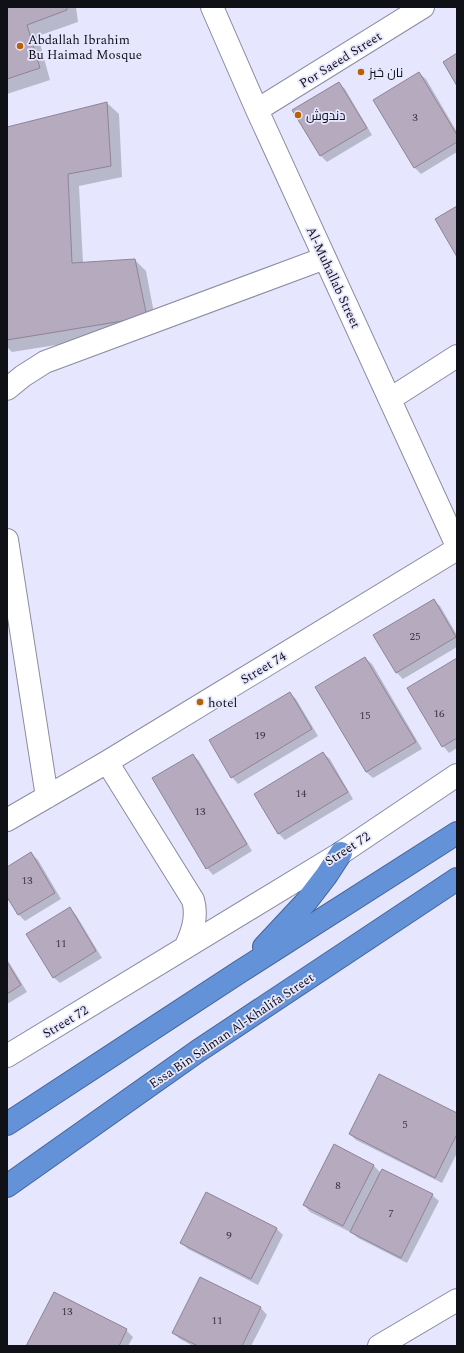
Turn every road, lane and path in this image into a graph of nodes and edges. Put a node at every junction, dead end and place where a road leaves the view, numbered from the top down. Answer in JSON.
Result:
{"nodes":[{"id":1,"x":212,"y":7,"type":"edge"},
{"id":2,"x":423,"y":7,"type":"edge"},
{"id":3,"x":257,"y":110,"type":"junction"},
{"id":4,"x":325,"y":258,"type":"junction"},
{"id":5,"x":457,"y":356,"type":"edge"},
{"id":6,"x":7,"y":389,"type":"edge"},
{"id":7,"x":390,"y":398,"type":"junction"},
{"id":8,"x":7,"y":540,"type":"edge"},
{"id":9,"x":457,"y":546,"type":"edge"},
{"id":10,"x":457,"y":550,"type":"edge"},
{"id":11,"x":108,"y":762,"type":"junction"},
{"id":12,"x":457,"y":775,"type":"edge"},
{"id":13,"x":47,"y":796,"type":"junction"},
{"id":14,"x":7,"y":820,"type":"edge"},
{"id":15,"x":457,"y":833,"type":"edge"},
{"id":16,"x":341,"y":853,"type":"junction"},
{"id":17,"x":457,"y":879,"type":"edge"},
{"id":18,"x":193,"y":900,"type":"junction"},
{"id":19,"x":235,"y":918,"type":"junction"},
{"id":20,"x":185,"y":948,"type":"junction"},
{"id":21,"x":241,"y":971,"type":"junction"},
{"id":22,"x":7,"y":1056,"type":"edge"},
{"id":23,"x":7,"y":1124,"type":"edge"},
{"id":24,"x":7,"y":1186,"type":"edge"},
{"id":25,"x":457,"y":1300,"type":"edge"},
{"id":26,"x":379,"y":1346,"type":"edge"}],
"edges":[{"from":1,"to":3,"type":"street","name":"Al-Muhallab Street"},
{"from":2,"to":3,"type":"street","name":"Por Saeed Street"},
{"from":3,"to":4,"type":"street","name":"Al-Muhallab Street"},
{"from":4,"to":6,"type":"street"},
{"from":4,"to":7,"type":"street","name":"Al-Muhallab Street"},
{"from":5,"to":7,"type":"street"},
{"from":7,"to":9,"type":"street","name":"Al-Muhallab Street"},
{"from":8,"to":13,"type":"street"},
{"from":10,"to":11,"type":"street","name":"Street 74"},
{"from":11,"to":13,"type":"street","name":"Street 74"},
{"from":11,"to":18,"type":"street"},
{"from":12,"to":16,"type":"street","name":"Street 72"},
{"from":13,"to":14,"type":"street","name":"Street 74"},
{"from":15,"to":21,"type":"highway"},
{"from":16,"to":19,"type":"street","name":"Street 72"},
{"from":16,"to":21,"type":"highway"},
{"from":17,"to":24,"type":"highway","name":"Essa Bin Salman Al-Khalifa Street"},
{"from":18,"to":19,"type":"street"},
{"from":18,"to":20,"type":"street"},
{"from":19,"to":20,"type":"street","name":"Street 72"},
{"from":20,"to":22,"type":"street","name":"Street 72"},
{"from":21,"to":23,"type":"highway"},
{"from":25,"to":26,"type":"street"}]}
